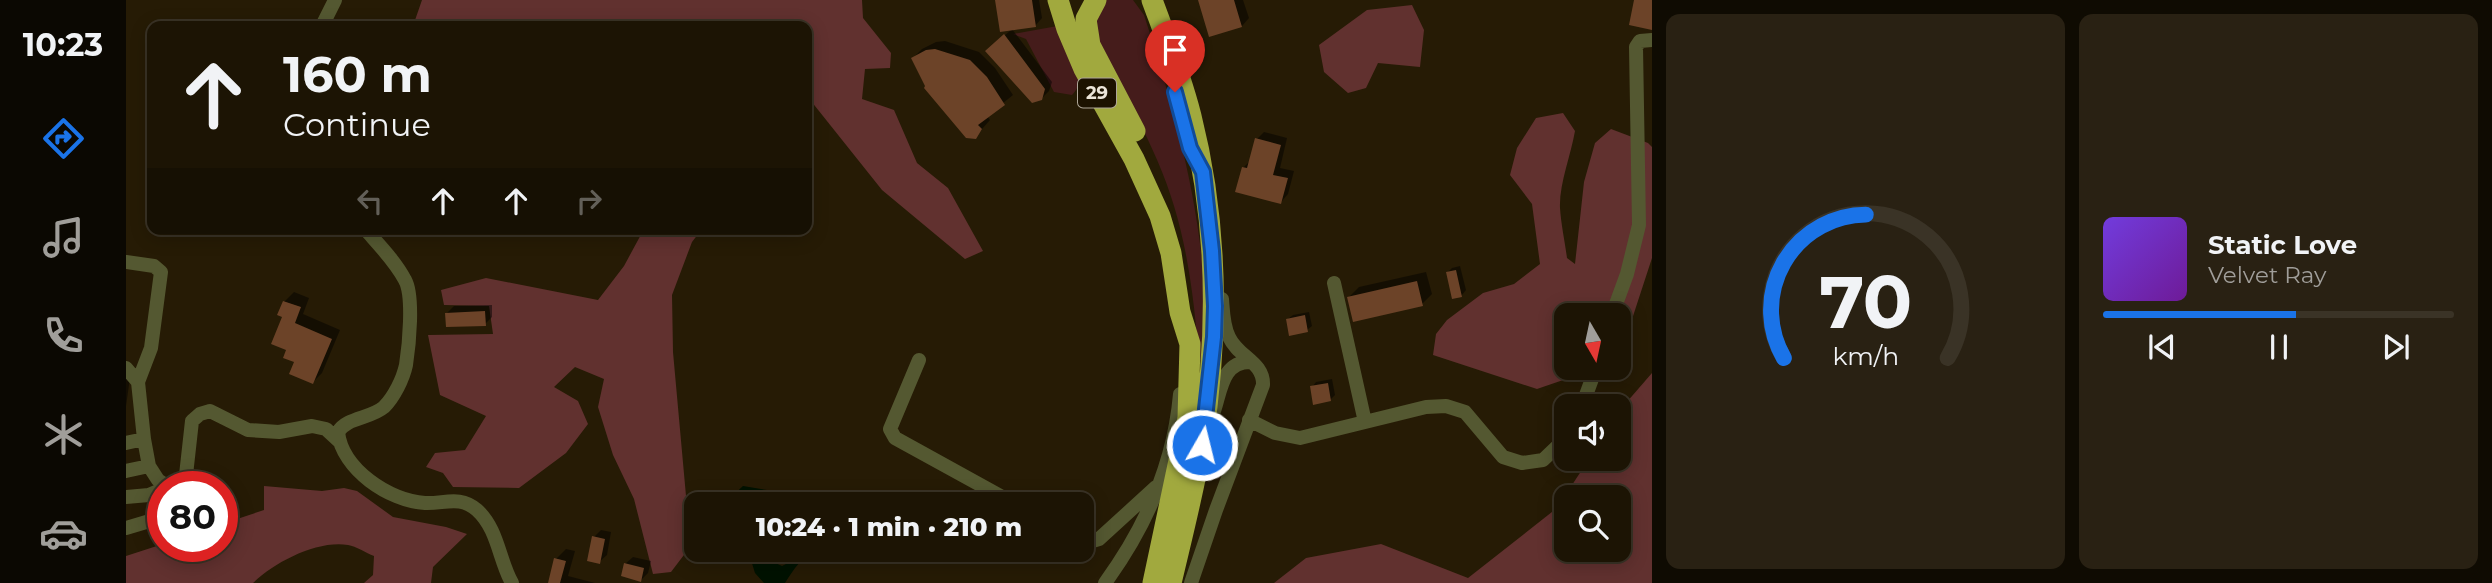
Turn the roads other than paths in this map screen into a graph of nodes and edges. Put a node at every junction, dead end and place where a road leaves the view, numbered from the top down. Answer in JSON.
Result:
{"nodes":[{"id":1,"x":334,"y":0,"type":"edge"},
{"id":2,"x":1058,"y":0,"type":"edge"},
{"id":3,"x":1096,"y":0,"type":"edge"},
{"id":4,"x":1139,"y":0,"type":"edge"},
{"id":5,"x":1152,"y":0,"type":"edge"},
{"id":6,"x":324,"y":21,"type":"edge"},
{"id":7,"x":1652,"y":40,"type":"edge"},
{"id":8,"x":1203,"y":172,"type":"junction"},
{"id":9,"x":1160,"y":216,"type":"junction"},
{"id":10,"x":370,"y":235,"type":"edge"},
{"id":11,"x":126,"y":262,"type":"edge"},
{"id":12,"x":1214,"y":274,"type":"junction"},
{"id":13,"x":1334,"y":283,"type":"dead end"},
{"id":14,"x":1616,"y":303,"type":"edge"},
{"id":15,"x":1180,"y":312,"type":"junction"},
{"id":16,"x":147,"y":359,"type":"junction"},
{"id":17,"x":126,"y":360,"type":"edge"},
{"id":18,"x":919,"y":360,"type":"dead end"},
{"id":19,"x":1251,"y":362,"type":"junction"},
{"id":20,"x":126,"y":368,"type":"edge"},
{"id":21,"x":138,"y":382,"type":"junction"},
{"id":22,"x":1249,"y":420,"type":"junction"},
{"id":23,"x":1365,"y":422,"type":"junction"},
{"id":24,"x":144,"y":439,"type":"junction"},
{"id":25,"x":339,"y":441,"type":"junction"},
{"id":26,"x":126,"y":443,"type":"edge"},
{"id":27,"x":1202,"y":445,"type":"junction"},
{"id":28,"x":1554,"y":449,"type":"edge"},
{"id":29,"x":149,"y":466,"type":"junction"},
{"id":30,"x":126,"y":471,"type":"edge"},
{"id":31,"x":152,"y":471,"type":"edge"},
{"id":32,"x":186,"y":471,"type":"edge"},
{"id":33,"x":1159,"y":484,"type":"junction"},
{"id":34,"x":993,"y":492,"type":"edge"},
{"id":35,"x":147,"y":495,"type":"edge"},
{"id":36,"x":126,"y":497,"type":"edge"},
{"id":37,"x":147,"y":522,"type":"edge"},
{"id":38,"x":126,"y":528,"type":"edge"},
{"id":39,"x":1094,"y":541,"type":"edge"},
{"id":40,"x":512,"y":583,"type":"edge"},
{"id":41,"x":1105,"y":583,"type":"edge"},
{"id":42,"x":1153,"y":583,"type":"edge"},
{"id":43,"x":1171,"y":583,"type":"edge"},
{"id":44,"x":1191,"y":583,"type":"edge"}],
"edges":[{"from":1,"to":6,"type":"street"},
{"from":2,"to":9,"type":"highway","number":"29"},
{"from":3,"to":9,"type":"highway"},
{"from":4,"to":8,"type":"highway"},
{"from":5,"to":8,"type":"highway"},
{"from":7,"to":14,"type":"street"},
{"from":8,"to":12,"type":"highway"},
{"from":9,"to":15,"type":"highway","number":"29"},
{"from":10,"to":25,"type":"street"},
{"from":11,"to":16,"type":"street"},
{"from":12,"to":19,"type":"street"},
{"from":12,"to":27,"type":"highway"},
{"from":13,"to":23,"type":"street"},
{"from":15,"to":33,"type":"street"},
{"from":15,"to":42,"type":"highway","number":"29"},
{"from":16,"to":17,"type":"street"},
{"from":16,"to":21,"type":"street"},
{"from":18,"to":34,"type":"street"},
{"from":19,"to":22,"type":"street"},
{"from":19,"to":27,"type":"street"},
{"from":20,"to":21,"type":"street"},
{"from":21,"to":24,"type":"street"},
{"from":22,"to":23,"type":"street"},
{"from":22,"to":44,"type":"street"},
{"from":23,"to":28,"type":"street"},
{"from":24,"to":26,"type":"street"},
{"from":24,"to":29,"type":"street"},
{"from":25,"to":32,"type":"street"},
{"from":25,"to":40,"type":"street"},
{"from":27,"to":43,"type":"highway"},
{"from":29,"to":30,"type":"street"},
{"from":29,"to":31,"type":"street"},
{"from":33,"to":39,"type":"street"},
{"from":33,"to":41,"type":"street"},
{"from":35,"to":36,"type":"street"},
{"from":37,"to":38,"type":"street"}]}
